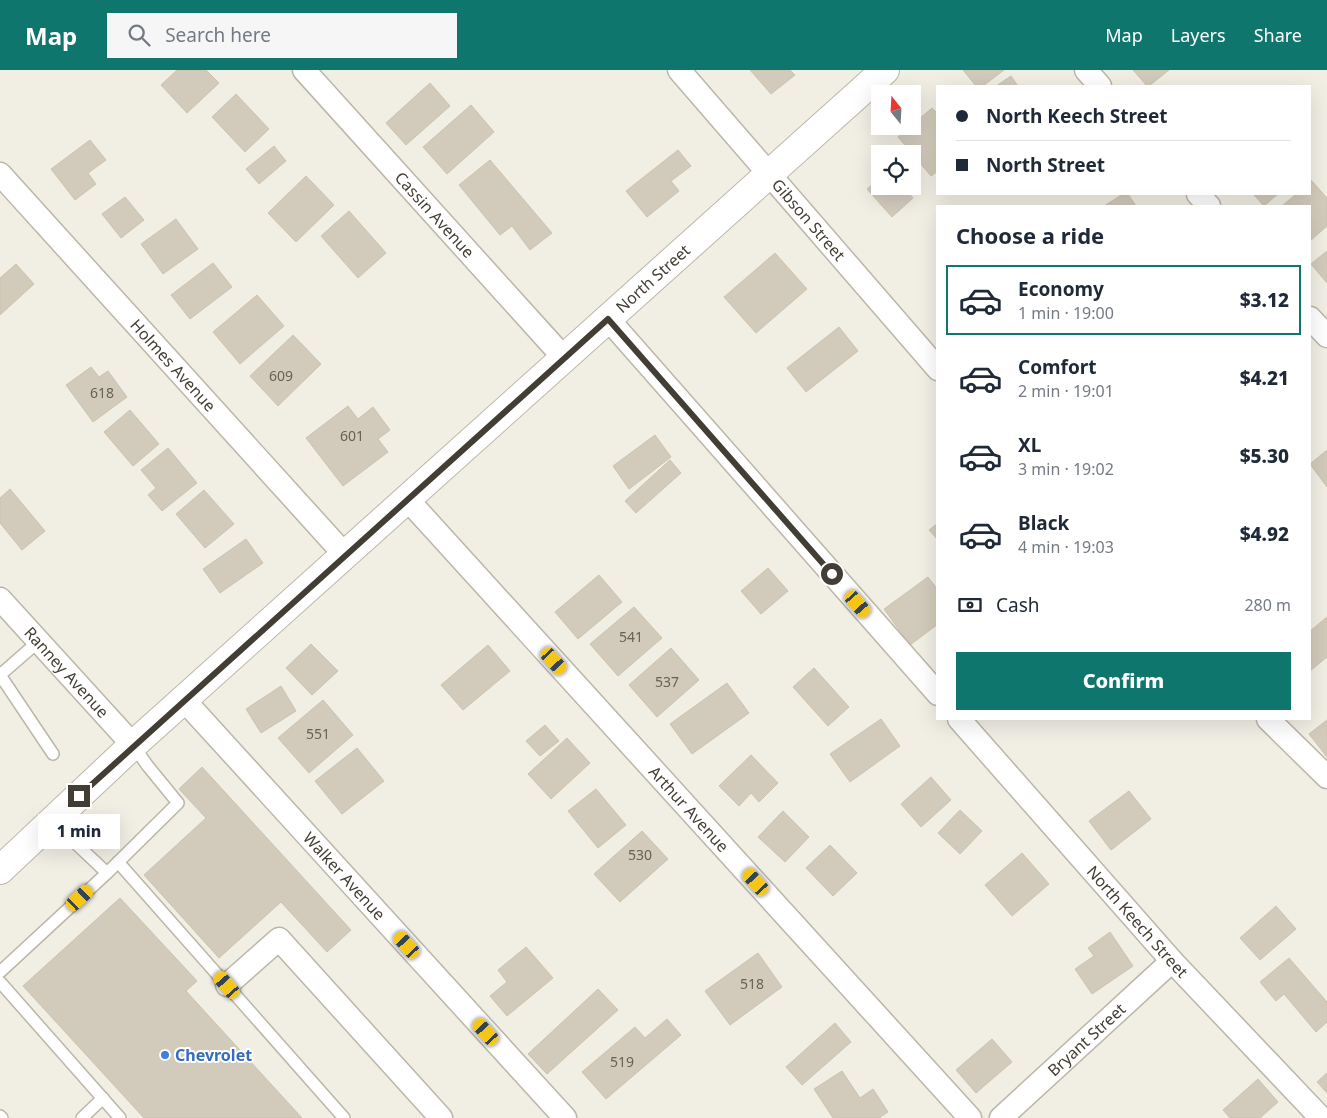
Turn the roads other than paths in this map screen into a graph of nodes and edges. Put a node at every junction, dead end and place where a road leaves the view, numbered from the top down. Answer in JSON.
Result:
{"nodes":[{"id":1,"x":304,"y":70,"type":"edge"},
{"id":2,"x":679,"y":70,"type":"edge"},
{"id":3,"x":885,"y":70,"type":"edge"},
{"id":4,"x":1086,"y":70,"type":"edge"},
{"id":5,"x":1099,"y":85,"type":"edge"},
{"id":6,"x":770,"y":173,"type":"junction"},
{"id":7,"x":0,"y":174,"type":"edge"},
{"id":8,"x":1199,"y":195,"type":"edge"},
{"id":9,"x":1208,"y":205,"type":"edge"},
{"id":10,"x":608,"y":319,"type":"junction"},
{"id":11,"x":1311,"y":319,"type":"edge"},
{"id":12,"x":1327,"y":336,"type":"edge"},
{"id":13,"x":565,"y":359,"type":"junction"},
{"id":14,"x":936,"y":368,"type":"edge"},
{"id":15,"x":407,"y":499,"type":"junction"},
{"id":16,"x":345,"y":555,"type":"junction"},
{"id":17,"x":0,"y":599,"type":"edge"},
{"id":18,"x":39,"y":642,"type":"junction"},
{"id":19,"x":936,"y":692,"type":"edge"},
{"id":20,"x":184,"y":700,"type":"junction"},
{"id":21,"x":960,"y":720,"type":"edge"},
{"id":22,"x":1269,"y":720,"type":"edge"},
{"id":23,"x":133,"y":746,"type":"junction"},
{"id":24,"x":53,"y":754,"type":"dead end"},
{"id":25,"x":1327,"y":777,"type":"edge"},
{"id":26,"x":52,"y":821,"type":"junction"},
{"id":27,"x":118,"y":862,"type":"junction"},
{"id":28,"x":0,"y":870,"type":"edge"},
{"id":29,"x":107,"y":873,"type":"junction"},
{"id":30,"x":1172,"y":961,"type":"junction"},
{"id":31,"x":0,"y":972,"type":"edge"},
{"id":32,"x":0,"y":982,"type":"edge"},
{"id":33,"x":227,"y":985,"type":"junction"},
{"id":34,"x":103,"y":1098,"type":"junction"},
{"id":35,"x":82,"y":1118,"type":"edge"},
{"id":36,"x":120,"y":1118,"type":"edge"},
{"id":37,"x":344,"y":1118,"type":"edge"},
{"id":38,"x":441,"y":1118,"type":"edge"},
{"id":39,"x":565,"y":1118,"type":"edge"},
{"id":40,"x":970,"y":1118,"type":"edge"},
{"id":41,"x":1001,"y":1118,"type":"edge"},
{"id":42,"x":1321,"y":1118,"type":"edge"}],
"edges":[{"from":1,"to":13,"type":"street","name":"Cassin Avenue"},
{"from":2,"to":6,"type":"street","name":"Gibson Street"},
{"from":3,"to":6,"type":"street","name":"North Street"},
{"from":4,"to":5,"type":"street"},
{"from":6,"to":10,"type":"street","name":"North Street"},
{"from":6,"to":14,"type":"street","name":"Gibson Street"},
{"from":7,"to":16,"type":"street","name":"Holmes Avenue"},
{"from":8,"to":9,"type":"street"},
{"from":10,"to":13,"type":"street","name":"North Street"},
{"from":10,"to":19,"type":"street"},
{"from":11,"to":12,"type":"street"},
{"from":13,"to":15,"type":"street","name":"North Street"},
{"from":15,"to":16,"type":"street","name":"North Street"},
{"from":15,"to":40,"type":"street","name":"Arthur Avenue"},
{"from":16,"to":20,"type":"street","name":"North Street"},
{"from":17,"to":18,"type":"street","name":"Ranney Avenue"},
{"from":18,"to":23,"type":"street","name":"Ranney Avenue"},
{"from":18,"to":24,"type":"lane"},
{"from":20,"to":23,"type":"street","name":"North Street"},
{"from":20,"to":39,"type":"street","name":"Walker Avenue"},
{"from":21,"to":30,"type":"street","name":"North Keech Street"},
{"from":22,"to":25,"type":"street"},
{"from":23,"to":26,"type":"street","name":"North Street"},
{"from":23,"to":27,"type":"lane"},
{"from":26,"to":28,"type":"street","name":"North Street"},
{"from":26,"to":29,"type":"lane"},
{"from":27,"to":29,"type":"lane"},
{"from":27,"to":33,"type":"lane"},
{"from":29,"to":31,"type":"lane"},
{"from":30,"to":41,"type":"street","name":"Bryant Street"},
{"from":30,"to":42,"type":"street","name":"North Keech Street"},
{"from":32,"to":34,"type":"lane"},
{"from":33,"to":37,"type":"lane"},
{"from":33,"to":38,"type":"street"},
{"from":34,"to":35,"type":"lane"},
{"from":34,"to":36,"type":"lane"}]}
